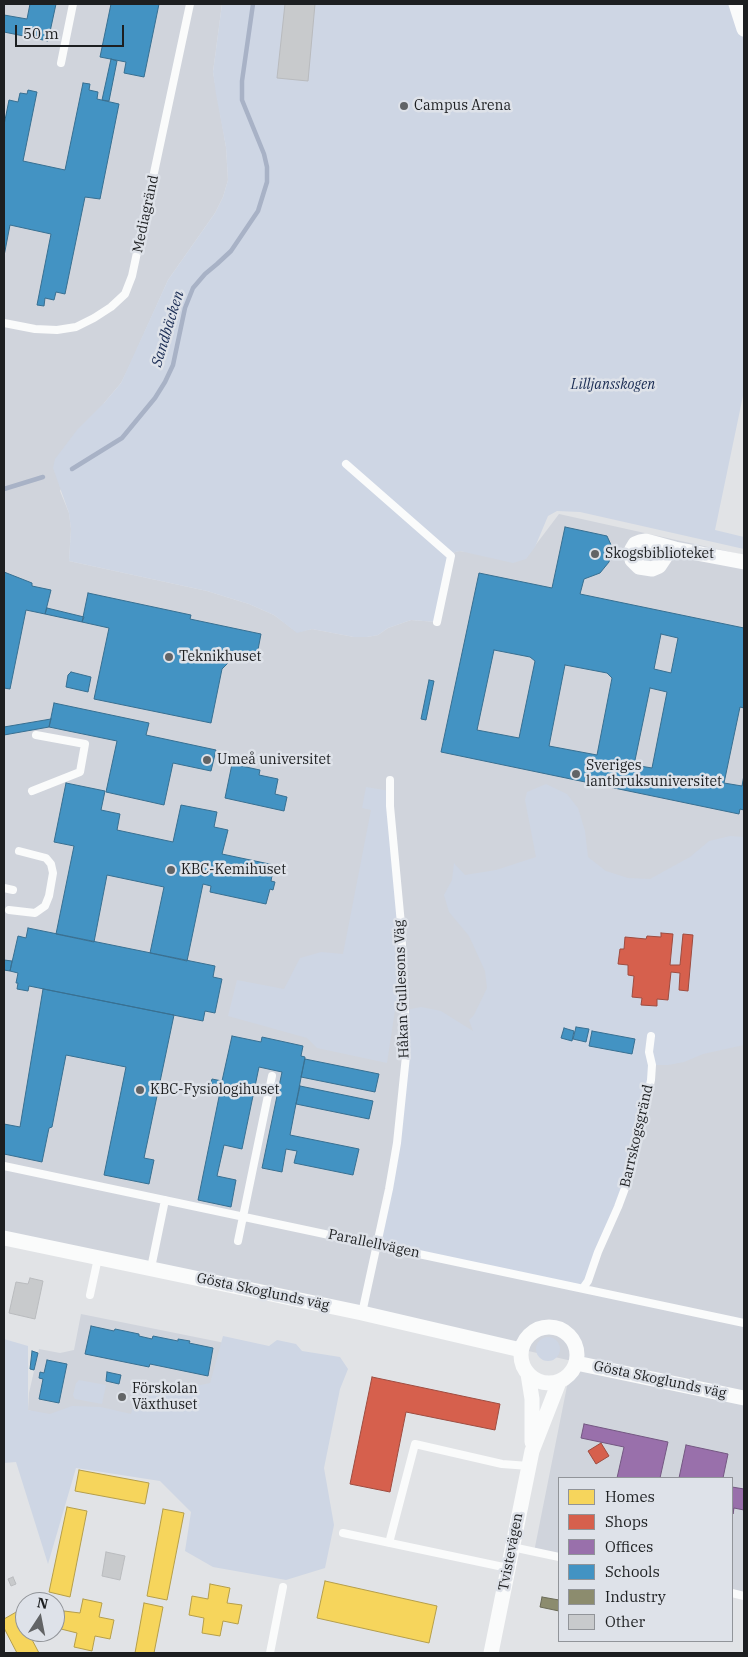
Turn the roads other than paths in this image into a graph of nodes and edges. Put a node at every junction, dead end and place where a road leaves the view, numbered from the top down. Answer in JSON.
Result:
{"nodes":[{"id":1,"x":73,"y":4,"type":"edge"},
{"id":2,"x":190,"y":4,"type":"edge"},
{"id":3,"x":736,"y":4,"type":"edge"},
{"id":4,"x":744,"y":29,"type":"edge"},
{"id":5,"x":61,"y":63,"type":"dead end"},
{"id":6,"x":4,"y":323,"type":"edge"},
{"id":7,"x":346,"y":464,"type":"dead end"},
{"id":8,"x":675,"y":549,"type":"dead end"},
{"id":9,"x":744,"y":562,"type":"edge"},
{"id":10,"x":437,"y":622,"type":"dead end"},
{"id":11,"x":36,"y":735,"type":"dead end"},
{"id":12,"x":390,"y":780,"type":"dead end"},
{"id":13,"x":32,"y":791,"type":"dead end"},
{"id":14,"x":19,"y":851,"type":"dead end"},
{"id":15,"x":4,"y":888,"type":"edge"},
{"id":16,"x":13,"y":890,"type":"dead end"},
{"id":17,"x":9,"y":910,"type":"dead end"},
{"id":18,"x":650,"y":1036,"type":"dead end"},
{"id":19,"x":272,"y":1076,"type":"dead end"},
{"id":20,"x":4,"y":1166,"type":"edge"},
{"id":21,"x":166,"y":1200,"type":"junction"},
{"id":22,"x":243,"y":1217,"type":"junction"},
{"id":23,"x":4,"y":1238,"type":"edge"},
{"id":24,"x":238,"y":1241,"type":"dead end"},
{"id":25,"x":376,"y":1245,"type":"junction"},
{"id":26,"x":98,"y":1258,"type":"junction"},
{"id":27,"x":151,"y":1268,"type":"junction"},
{"id":28,"x":583,"y":1288,"type":"junction"},
{"id":29,"x":90,"y":1295,"type":"dead end"},
{"id":30,"x":362,"y":1313,"type":"junction"},
{"id":31,"x":744,"y":1322,"type":"edge"},
{"id":32,"x":521,"y":1350,"type":"junction"},
{"id":33,"x":576,"y":1363,"type":"junction"},
{"id":34,"x":528,"y":1374,"type":"junction"},
{"id":35,"x":559,"y":1382,"type":"junction"},
{"id":36,"x":744,"y":1398,"type":"edge"},
{"id":37,"x":532,"y":1451,"type":"junction"},
{"id":38,"x":528,"y":1466,"type":"junction"},
{"id":39,"x":343,"y":1533,"type":"dead end"},
{"id":40,"x":389,"y":1543,"type":"junction"},
{"id":41,"x":512,"y":1547,"type":"junction"},
{"id":42,"x":558,"y":1557,"type":"edge"},
{"id":43,"x":508,"y":1568,"type":"junction"},
{"id":44,"x":283,"y":1587,"type":"dead end"},
{"id":45,"x":270,"y":1653,"type":"edge"},
{"id":46,"x":491,"y":1653,"type":"edge"}],
"edges":[{"from":1,"to":5,"type":"lane"},
{"from":2,"to":6,"type":"lane","name":"Mediagränd"},
{"from":3,"to":4,"type":"street"},
{"from":7,"to":10,"type":"lane"},
{"from":8,"to":9,"type":"street"},
{"from":11,"to":13,"type":"lane"},
{"from":12,"to":25,"type":"lane","name":"Håkan Gullesons Väg"},
{"from":14,"to":17,"type":"lane"},
{"from":15,"to":16,"type":"lane"},
{"from":18,"to":28,"type":"lane","name":"Barrskogsgränd"},
{"from":19,"to":22,"type":"lane"},
{"from":20,"to":21,"type":"lane","name":"Parallellvägen"},
{"from":21,"to":22,"type":"lane","name":"Parallellvägen"},
{"from":21,"to":27,"type":"lane"},
{"from":22,"to":24,"type":"lane"},
{"from":22,"to":25,"type":"lane","name":"Parallellvägen"},
{"from":23,"to":26,"type":"street","name":"Gösta Skoglunds väg"},
{"from":25,"to":28,"type":"lane","name":"Parallellvägen"},
{"from":25,"to":30,"type":"lane","name":"Håkan Gullesons Väg"},
{"from":26,"to":27,"type":"street","name":"Gösta Skoglunds väg"},
{"from":26,"to":29,"type":"lane"},
{"from":27,"to":30,"type":"street","name":"Gösta Skoglunds väg"},
{"from":28,"to":31,"type":"lane","name":"Parallellvägen"},
{"from":30,"to":32,"type":"street","name":"Gösta Skoglunds väg"},
{"from":32,"to":33,"type":"street","name":"Gösta Skoglunds väg"},
{"from":32,"to":34,"type":"street"},
{"from":33,"to":35,"type":"street","name":"Gösta Skoglunds väg"},
{"from":33,"to":36,"type":"street","name":"Gösta Skoglunds väg"},
{"from":34,"to":35,"type":"street"},
{"from":34,"to":37,"type":"street","name":"Tvistevägen"},
{"from":35,"to":37,"type":"street","name":"Tvistevägen"},
{"from":37,"to":38,"type":"street","name":"Tvistevägen"},
{"from":38,"to":40,"type":"lane"},
{"from":38,"to":41,"type":"street","name":"Tvistevägen"},
{"from":39,"to":40,"type":"lane"},
{"from":40,"to":43,"type":"lane"},
{"from":41,"to":42,"type":"lane"},
{"from":41,"to":43,"type":"street","name":"Tvistevägen"},
{"from":43,"to":46,"type":"street","name":"Tvistevägen"},
{"from":44,"to":45,"type":"lane"}]}
